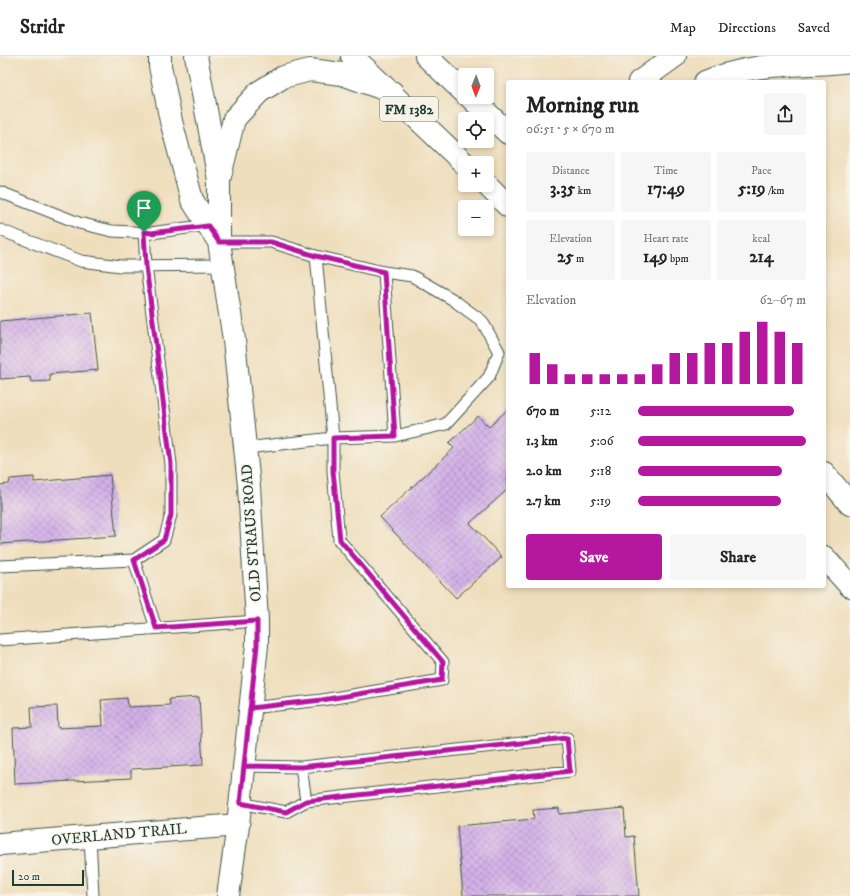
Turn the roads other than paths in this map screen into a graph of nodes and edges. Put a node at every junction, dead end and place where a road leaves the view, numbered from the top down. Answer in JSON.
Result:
{"nodes":[{"id":1,"x":160,"y":56,"type":"edge"},
{"id":2,"x":196,"y":56,"type":"edge"},
{"id":3,"x":352,"y":56,"type":"edge"},
{"id":4,"x":426,"y":56,"type":"edge"},
{"id":5,"x":676,"y":56,"type":"edge"},
{"id":6,"x":850,"y":61,"type":"edge"},
{"id":7,"x":755,"y":62,"type":"edge"},
{"id":8,"x":643,"y":80,"type":"edge"},
{"id":9,"x":710,"y":80,"type":"edge"},
{"id":10,"x":458,"y":86,"type":"edge"},
{"id":11,"x":392,"y":92,"type":"junction"},
{"id":12,"x":477,"y":104,"type":"edge"},
{"id":13,"x":506,"y":131,"type":"edge"},
{"id":14,"x":458,"y":157,"type":"edge"},
{"id":15,"x":219,"y":180,"type":"junction"},
{"id":16,"x":0,"y":192,"type":"edge"},
{"id":17,"x":494,"y":192,"type":"edge"},
{"id":18,"x":506,"y":204,"type":"edge"},
{"id":19,"x":0,"y":230,"type":"edge"},
{"id":20,"x":144,"y":232,"type":"junction"},
{"id":21,"x":213,"y":234,"type":"junction"},
{"id":22,"x":316,"y":256,"type":"junction"},
{"id":23,"x":222,"y":265,"type":"junction"},
{"id":24,"x":146,"y":266,"type":"junction"},
{"id":25,"x":384,"y":272,"type":"junction"},
{"id":26,"x":395,"y":436,"type":"junction"},
{"id":27,"x":333,"y":438,"type":"junction"},
{"id":28,"x":246,"y":448,"type":"junction"},
{"id":29,"x":826,"y":475,"type":"edge"},
{"id":30,"x":850,"y":504,"type":"edge"},
{"id":31,"x":826,"y":559,"type":"edge"},
{"id":32,"x":134,"y":560,"type":"junction"},
{"id":33,"x":0,"y":566,"type":"edge"},
{"id":34,"x":850,"y":586,"type":"edge"},
{"id":35,"x":257,"y":621,"type":"junction"},
{"id":36,"x":156,"y":628,"type":"junction"},
{"id":37,"x":0,"y":640,"type":"edge"},
{"id":38,"x":250,"y":708,"type":"junction"},
{"id":39,"x":244,"y":766,"type":"junction"},
{"id":40,"x":301,"y":767,"type":"junction"},
{"id":41,"x":306,"y":801,"type":"junction"},
{"id":42,"x":240,"y":803,"type":"junction"},
{"id":43,"x":238,"y":825,"type":"junction"},
{"id":44,"x":90,"y":837,"type":"junction"},
{"id":45,"x":0,"y":844,"type":"edge"},
{"id":46,"x":93,"y":896,"type":"edge"},
{"id":47,"x":228,"y":896,"type":"edge"}],
"edges":[{"from":1,"to":21,"type":"street","name":"OLD STRAUS ROAD"},
{"from":2,"to":15,"type":"street","name":"OLD STRAUS ROAD"},
{"from":3,"to":11,"type":"street","number":"FM 1382"},
{"from":4,"to":10,"type":"street","number":"FM 1382"},
{"from":5,"to":8,"type":"street"},
{"from":6,"to":7,"type":"street"},
{"from":7,"to":9,"type":"street"},
{"from":11,"to":14,"type":"street","number":"FM 1382"},
{"from":11,"to":15,"type":"street"},
{"from":12,"to":13,"type":"street"},
{"from":15,"to":21,"type":"street","name":"OLD STRAUS ROAD"},
{"from":16,"to":20,"type":"lane"},
{"from":17,"to":18,"type":"street"},
{"from":19,"to":24,"type":"lane"},
{"from":20,"to":21,"type":"lane"},
{"from":20,"to":24,"type":"lane"},
{"from":21,"to":22,"type":"lane"},
{"from":21,"to":23,"type":"street","name":"OLD STRAUS ROAD"},
{"from":22,"to":25,"type":"lane"},
{"from":22,"to":27,"type":"lane"},
{"from":23,"to":24,"type":"lane"},
{"from":23,"to":28,"type":"street","name":"OLD STRAUS ROAD"},
{"from":24,"to":32,"type":"lane"},
{"from":25,"to":26,"type":"lane"},
{"from":25,"to":26,"type":"lane"},
{"from":26,"to":27,"type":"lane"},
{"from":27,"to":28,"type":"lane"},
{"from":27,"to":38,"type":"lane"},
{"from":28,"to":35,"type":"street","name":"OLD STRAUS ROAD"},
{"from":29,"to":30,"type":"street"},
{"from":31,"to":34,"type":"street"},
{"from":32,"to":33,"type":"lane"},
{"from":32,"to":36,"type":"lane"},
{"from":35,"to":36,"type":"lane"},
{"from":35,"to":38,"type":"street","name":"OLD STRAUS ROAD"},
{"from":36,"to":37,"type":"lane"},
{"from":38,"to":39,"type":"street","name":"OLD STRAUS ROAD"},
{"from":39,"to":40,"type":"lane"},
{"from":39,"to":42,"type":"street","name":"OLD STRAUS ROAD"},
{"from":40,"to":41,"type":"lane"},
{"from":40,"to":41,"type":"lane"},
{"from":41,"to":42,"type":"lane"},
{"from":42,"to":43,"type":"street","name":"OLD STRAUS ROAD"},
{"from":43,"to":44,"type":"street","name":"OVERLAND TRAIL"},
{"from":43,"to":47,"type":"street","name":"OLD STRAUS ROAD"},
{"from":44,"to":45,"type":"street","name":"OVERLAND TRAIL"},
{"from":44,"to":46,"type":"lane"}]}
